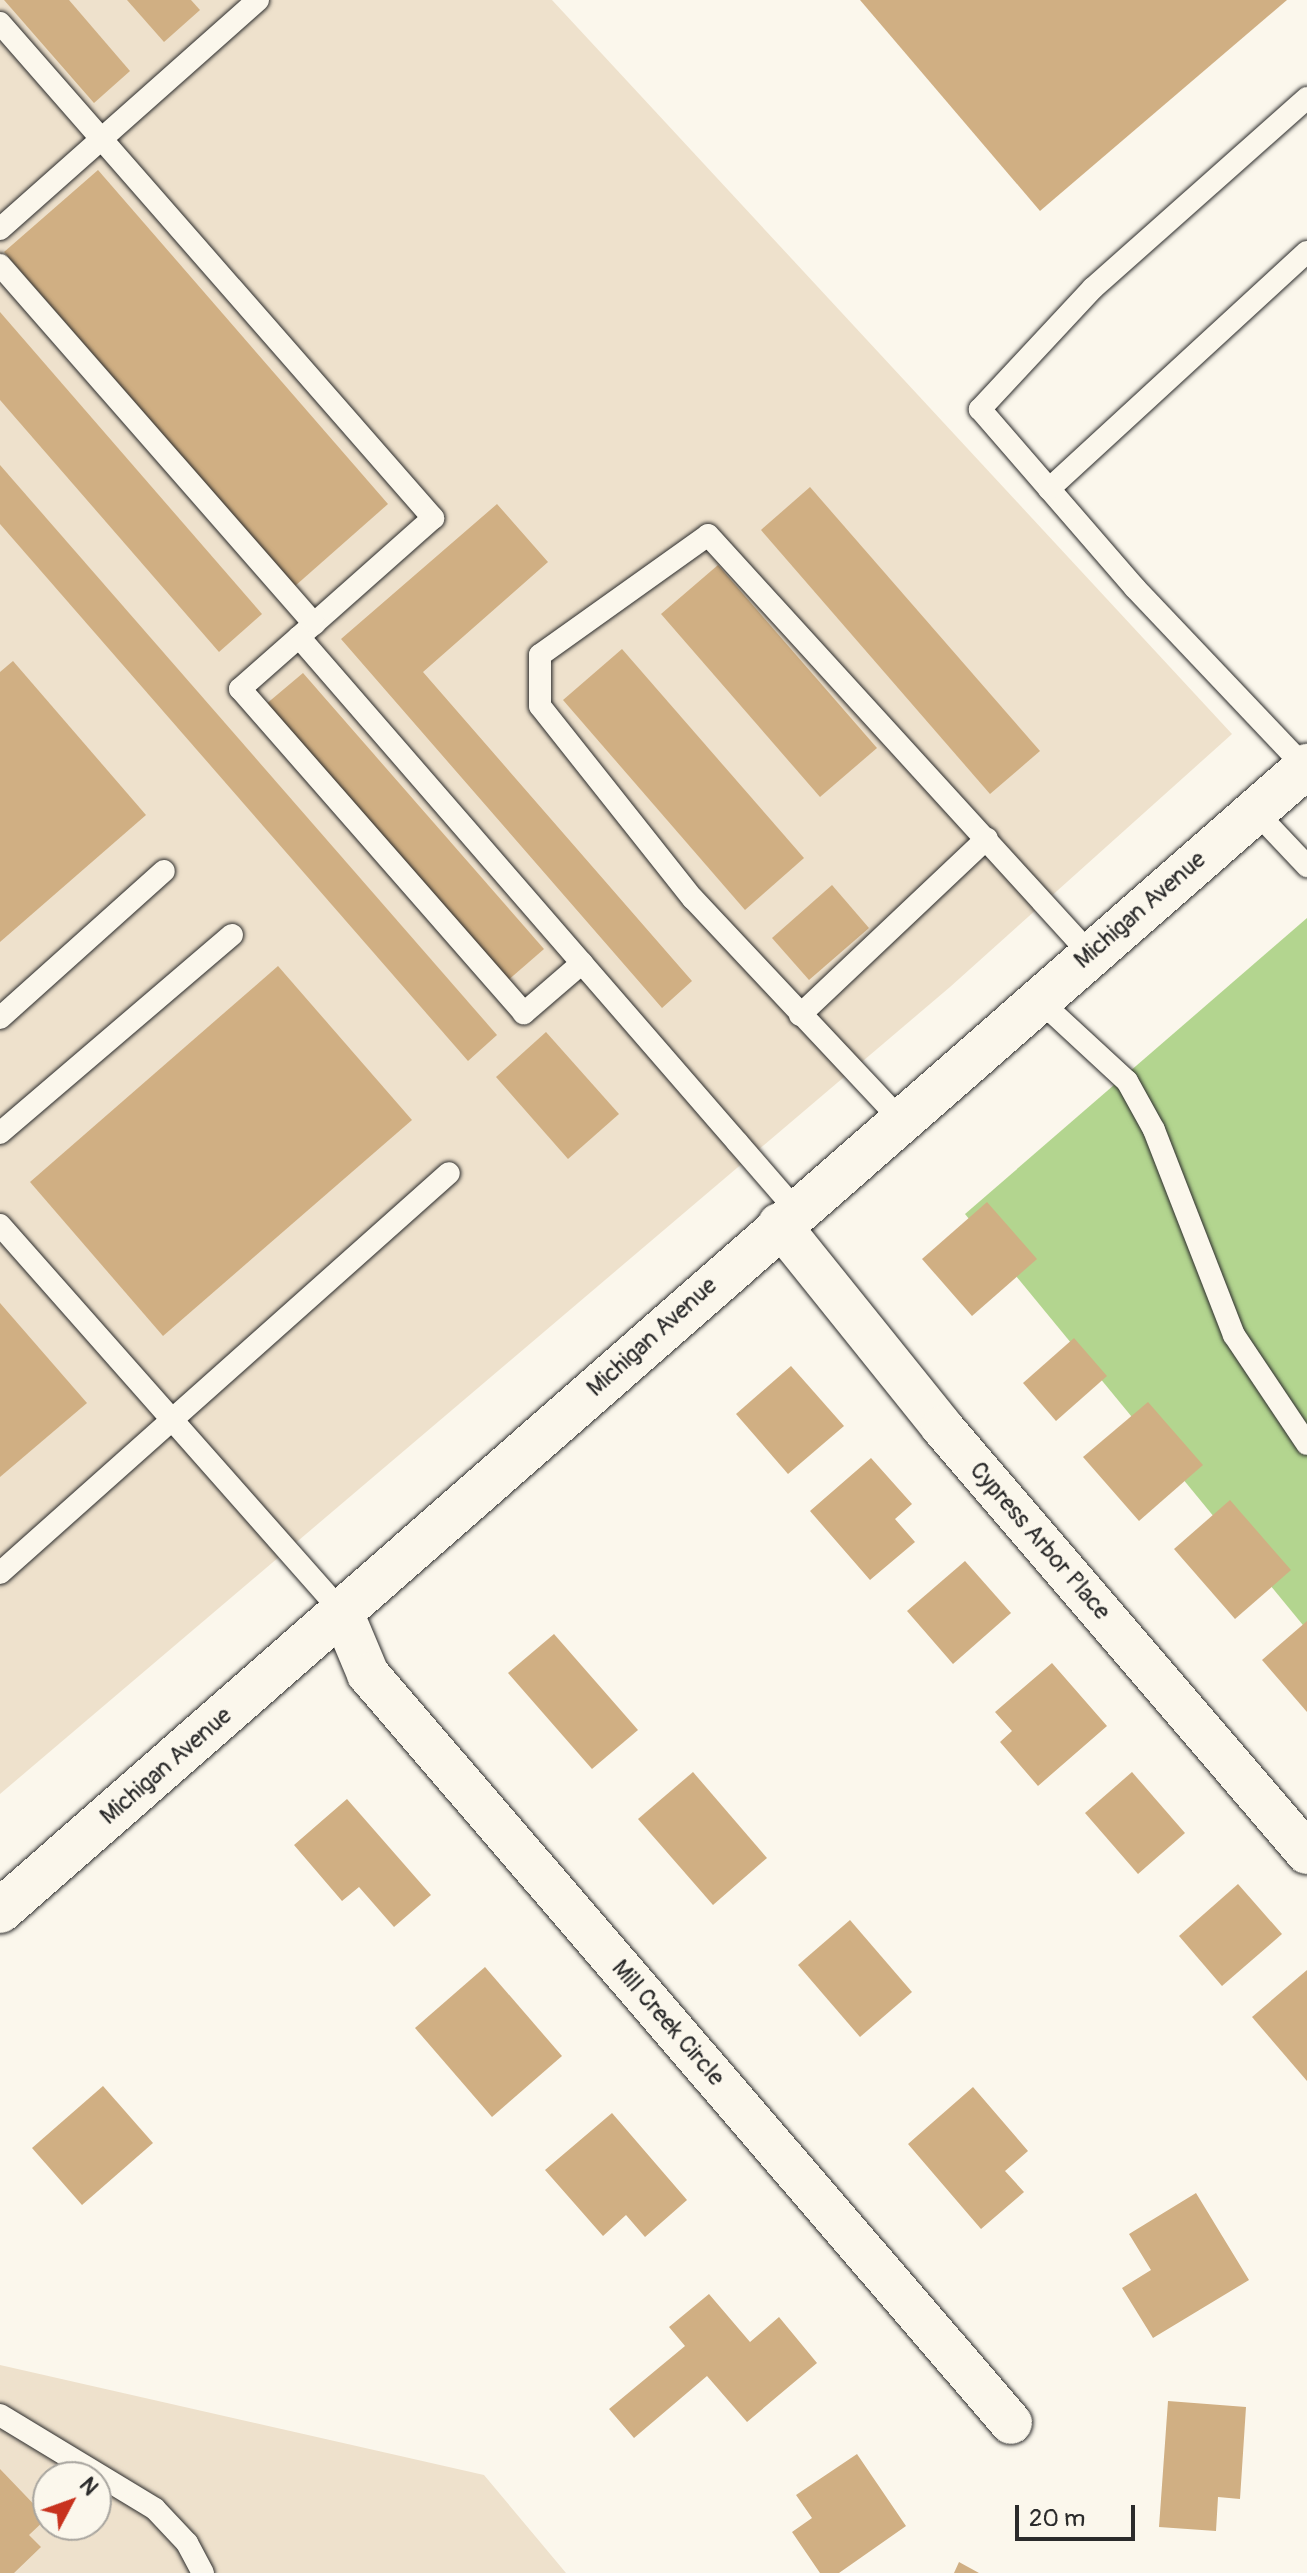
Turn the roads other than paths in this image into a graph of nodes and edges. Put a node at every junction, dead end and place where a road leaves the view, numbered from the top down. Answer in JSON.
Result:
{"nodes":[{"id":1,"x":258,"y":0,"type":"edge"},
{"id":2,"x":0,"y":23,"type":"edge"},
{"id":3,"x":1307,"y":98,"type":"edge"},
{"id":4,"x":103,"y":141,"type":"junction"},
{"id":5,"x":0,"y":229,"type":"edge"},
{"id":6,"x":1307,"y":252,"type":"edge"},
{"id":7,"x":0,"y":265,"type":"edge"},
{"id":8,"x":1049,"y":489,"type":"junction"},
{"id":9,"x":306,"y":630,"type":"junction"},
{"id":10,"x":1306,"y":768,"type":"edge"},
{"id":11,"x":1255,"y":811,"type":"junction"},
{"id":12,"x":987,"y":838,"type":"junction"},
{"id":13,"x":1307,"y":866,"type":"edge"},
{"id":14,"x":164,"y":871,"type":"dead end"},
{"id":15,"x":232,"y":935,"type":"dead end"},
{"id":16,"x":1090,"y":954,"type":"junction"},
{"id":17,"x":582,"y":963,"type":"junction"},
{"id":18,"x":1038,"y":999,"type":"junction"},
{"id":19,"x":800,"y":1015,"type":"junction"},
{"id":20,"x":0,"y":1018,"type":"edge"},
{"id":21,"x":899,"y":1118,"type":"junction"},
{"id":22,"x":0,"y":1133,"type":"edge"},
{"id":23,"x":449,"y":1173,"type":"dead end"},
{"id":24,"x":788,"y":1217,"type":"junction"},
{"id":25,"x":0,"y":1225,"type":"edge"},
{"id":26,"x":170,"y":1422,"type":"junction"},
{"id":27,"x":1307,"y":1444,"type":"edge"},
{"id":28,"x":0,"y":1573,"type":"edge"},
{"id":29,"x":342,"y":1612,"type":"junction"},
{"id":30,"x":1307,"y":1853,"type":"edge"},
{"id":31,"x":0,"y":1911,"type":"edge"},
{"id":32,"x":0,"y":2415,"type":"edge"},
{"id":33,"x":1011,"y":2423,"type":"dead end"},
{"id":34,"x":203,"y":2573,"type":"edge"}],
"edges":[{"from":1,"to":4,"type":"lane"},
{"from":2,"to":4,"type":"lane"},
{"from":3,"to":8,"type":"lane"},
{"from":4,"to":5,"type":"lane"},
{"from":4,"to":9,"type":"lane"},
{"from":6,"to":8,"type":"lane"},
{"from":7,"to":9,"type":"lane"},
{"from":8,"to":10,"type":"lane"},
{"from":9,"to":17,"type":"lane"},
{"from":9,"to":17,"type":"lane"},
{"from":10,"to":11,"type":"main road","name":"Michigan Avenue"},
{"from":11,"to":13,"type":"lane"},
{"from":11,"to":16,"type":"main road","name":"Michigan Avenue"},
{"from":12,"to":16,"type":"lane"},
{"from":12,"to":19,"type":"lane"},
{"from":12,"to":19,"type":"lane"},
{"from":14,"to":20,"type":"lane"},
{"from":15,"to":22,"type":"lane"},
{"from":16,"to":18,"type":"main road","name":"Michigan Avenue"},
{"from":17,"to":24,"type":"lane"},
{"from":18,"to":21,"type":"main road","name":"Michigan Avenue"},
{"from":18,"to":27,"type":"lane"},
{"from":19,"to":21,"type":"lane"},
{"from":21,"to":24,"type":"main road","name":"Michigan Avenue"},
{"from":23,"to":26,"type":"lane"},
{"from":24,"to":29,"type":"main road","name":"Michigan Avenue"},
{"from":24,"to":30,"type":"street","name":"Cypress Arbor Place"},
{"from":25,"to":26,"type":"lane"},
{"from":26,"to":28,"type":"lane"},
{"from":26,"to":29,"type":"lane"},
{"from":29,"to":31,"type":"main road","name":"Michigan Avenue"},
{"from":29,"to":33,"type":"street","name":"Mill Creek Circle"},
{"from":32,"to":34,"type":"lane"}]}
